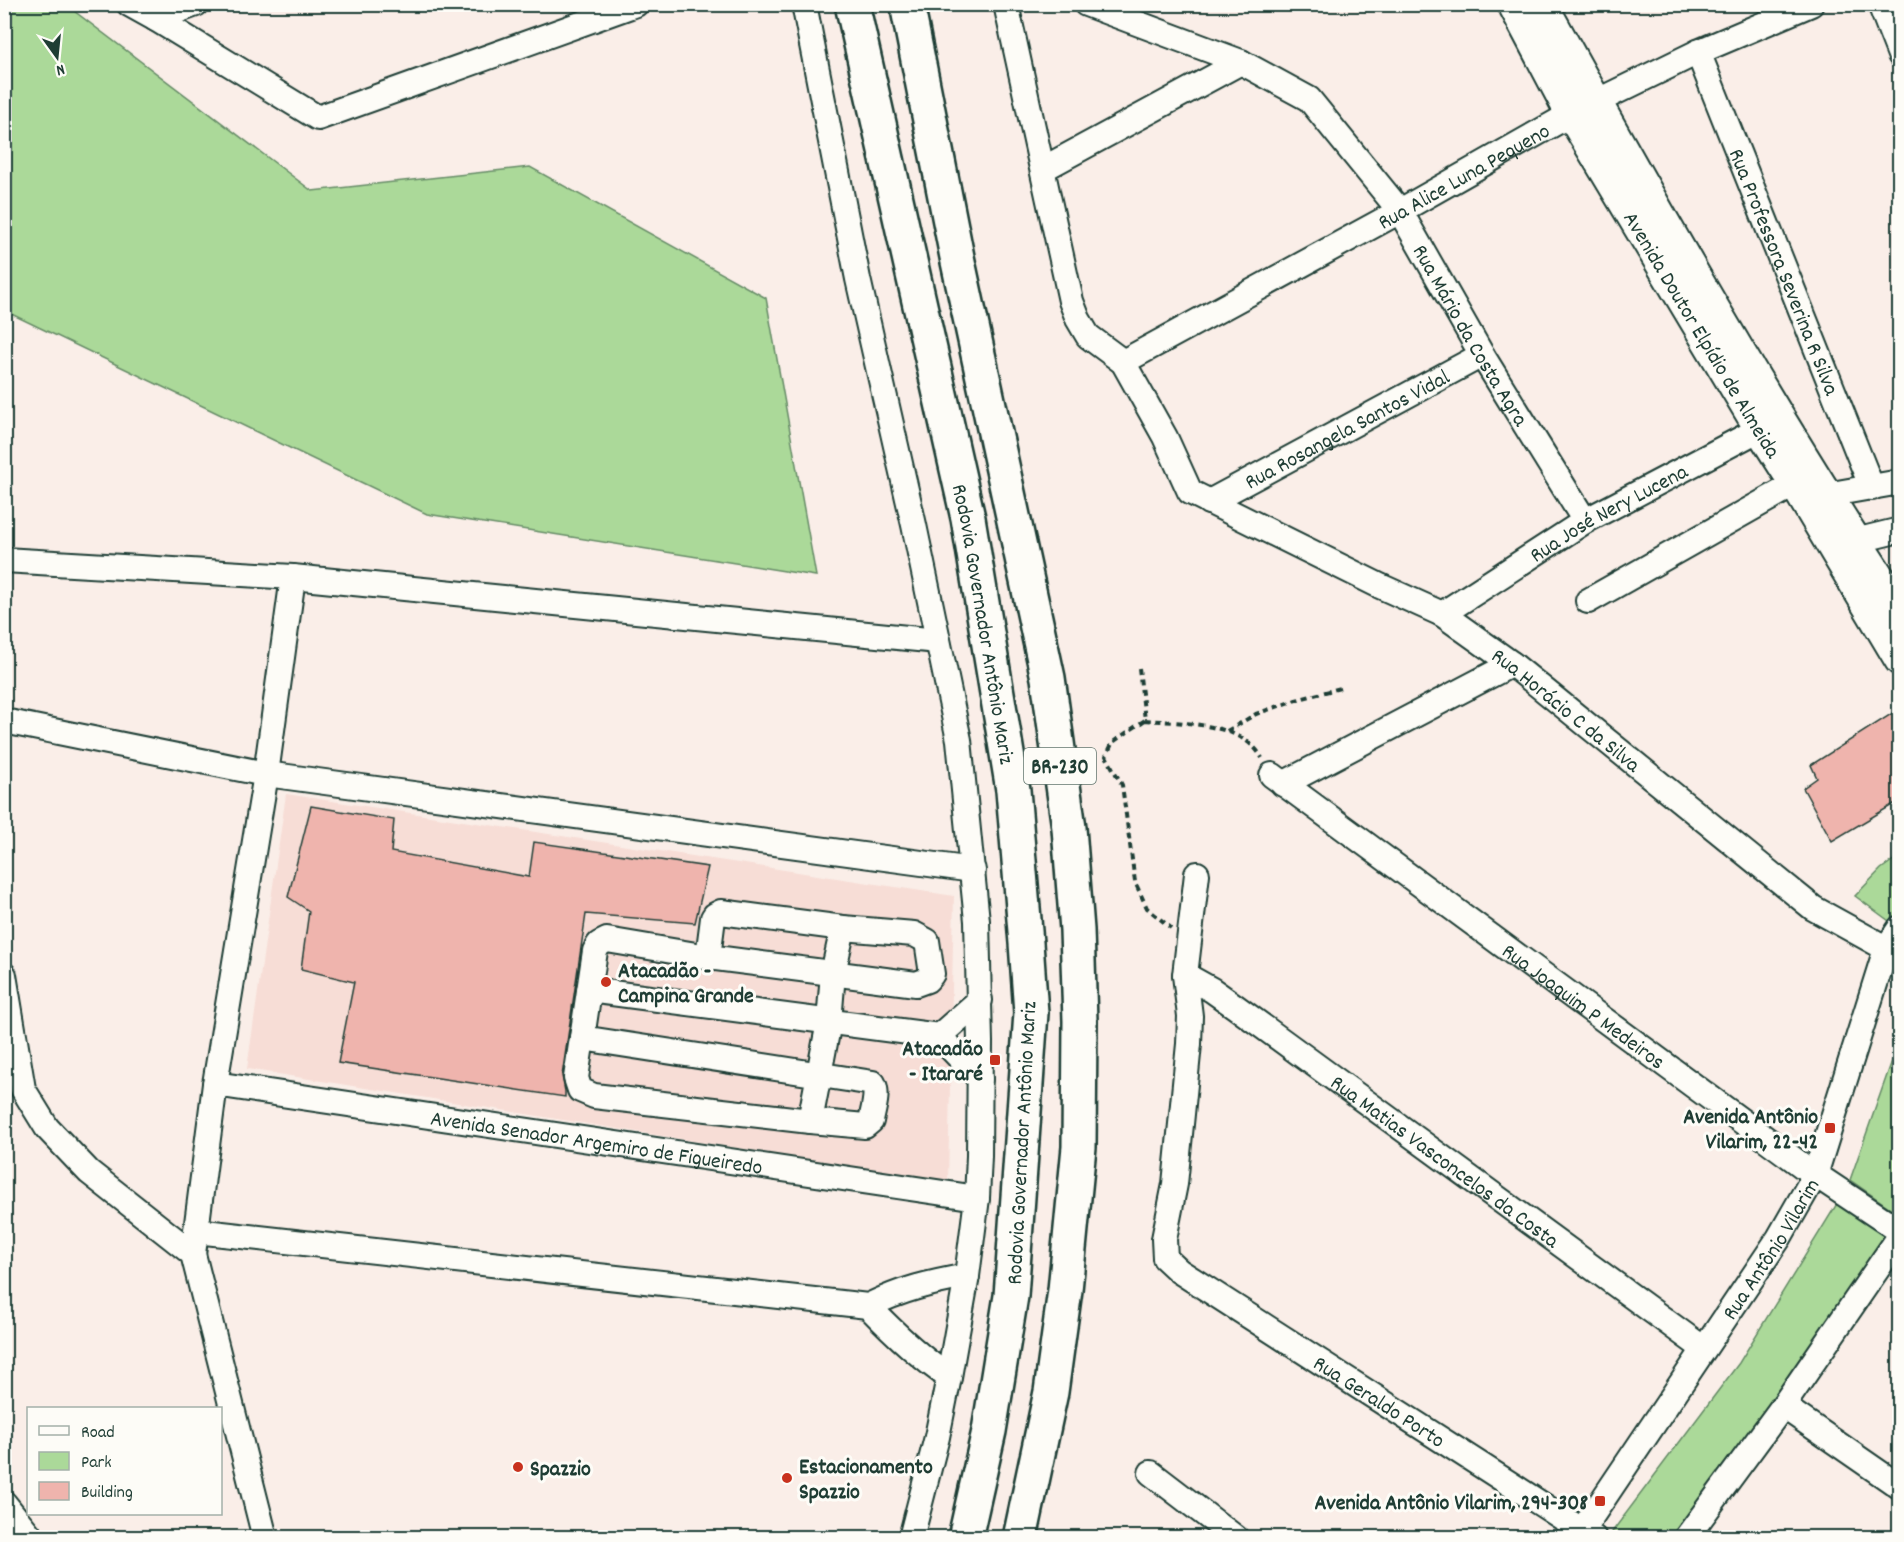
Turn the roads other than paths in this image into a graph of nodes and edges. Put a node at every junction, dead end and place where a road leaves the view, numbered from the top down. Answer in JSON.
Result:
{"nodes":[{"id":1,"x":129,"y":4,"type":"edge"},
{"id":2,"x":196,"y":4,"type":"edge"},
{"id":3,"x":636,"y":4,"type":"edge"},
{"id":4,"x":804,"y":4,"type":"edge"},
{"id":5,"x":852,"y":4,"type":"edge"},
{"id":6,"x":908,"y":4,"type":"edge"},
{"id":7,"x":1006,"y":4,"type":"edge"},
{"id":8,"x":1086,"y":4,"type":"edge"},
{"id":9,"x":1513,"y":4,"type":"edge"},
{"id":10,"x":1542,"y":4,"type":"edge"},
{"id":11,"x":1811,"y":4,"type":"edge"},
{"id":12,"x":1880,"y":4,"type":"edge"},
{"id":13,"x":156,"y":18,"type":"junction"},
{"id":14,"x":1698,"y":52,"type":"junction"},
{"id":15,"x":1899,"y":55,"type":"edge"},
{"id":16,"x":1241,"y":62,"type":"junction"},
{"id":17,"x":1584,"y":108,"type":"junction"},
{"id":18,"x":1043,"y":169,"type":"junction"},
{"id":19,"x":1400,"y":211,"type":"junction"},
{"id":20,"x":1482,"y":355,"type":"junction"},
{"id":21,"x":1123,"y":362,"type":"junction"},
{"id":22,"x":1770,"y":424,"type":"junction"},
{"id":23,"x":1899,"y":482,"type":"edge"},
{"id":24,"x":1795,"y":483,"type":"junction"},
{"id":25,"x":1872,"y":488,"type":"junction"},
{"id":26,"x":1827,"y":495,"type":"junction"},
{"id":27,"x":1209,"y":502,"type":"junction"},
{"id":28,"x":1585,"y":521,"type":"junction"},
{"id":29,"x":1899,"y":530,"type":"edge"},
{"id":30,"x":1845,"y":546,"type":"junction"},
{"id":31,"x":4,"y":560,"type":"edge"},
{"id":32,"x":293,"y":577,"type":"junction"},
{"id":33,"x":1588,"y":602,"type":"dead end"},
{"id":34,"x":1899,"y":609,"type":"edge"},
{"id":35,"x":1442,"y":614,"type":"junction"},
{"id":36,"x":938,"y":641,"type":"junction"},
{"id":37,"x":1899,"y":660,"type":"edge"},
{"id":38,"x":1512,"y":664,"type":"junction"},
{"id":39,"x":4,"y":722,"type":"edge"},
{"id":40,"x":266,"y":774,"type":"junction"},
{"id":41,"x":973,"y":870,"type":"junction"},
{"id":42,"x":1197,"y":874,"type":"dead end"},
{"id":43,"x":843,"y":928,"type":"junction"},
{"id":44,"x":1899,"y":928,"type":"edge"},
{"id":45,"x":1893,"y":953,"type":"edge"},
{"id":46,"x":708,"y":957,"type":"junction"},
{"id":47,"x":833,"y":973,"type":"junction"},
{"id":48,"x":4,"y":975,"type":"edge"},
{"id":49,"x":1185,"y":975,"type":"junction"},
{"id":50,"x":589,"y":990,"type":"junction"},
{"id":51,"x":980,"y":1000,"type":"junction"},
{"id":52,"x":829,"y":1022,"type":"junction"},
{"id":53,"x":939,"y":1036,"type":"junction"},
{"id":54,"x":582,"y":1038,"type":"junction"},
{"id":55,"x":819,"y":1074,"type":"junction"},
{"id":56,"x":980,"y":1079,"type":"junction"},
{"id":57,"x":215,"y":1084,"type":"junction"},
{"id":58,"x":810,"y":1121,"type":"junction"},
{"id":59,"x":1815,"y":1175,"type":"junction"},
{"id":60,"x":976,"y":1198,"type":"junction"},
{"id":61,"x":1899,"y":1231,"type":"edge"},
{"id":62,"x":1899,"y":1236,"type":"edge"},
{"id":63,"x":194,"y":1243,"type":"junction"},
{"id":64,"x":967,"y":1276,"type":"junction"},
{"id":65,"x":868,"y":1306,"type":"junction"},
{"id":66,"x":1704,"y":1349,"type":"junction"},
{"id":67,"x":949,"y":1377,"type":"junction"},
{"id":68,"x":1782,"y":1406,"type":"junction"},
{"id":69,"x":1152,"y":1473,"type":"dead end"},
{"id":70,"x":1899,"y":1487,"type":"edge"},
{"id":71,"x":4,"y":1503,"type":"edge"},
{"id":72,"x":1584,"y":1535,"type":"edge"},
{"id":73,"x":32,"y":1538,"type":"edge"},
{"id":74,"x":265,"y":1538,"type":"edge"},
{"id":75,"x":911,"y":1538,"type":"edge"},
{"id":76,"x":964,"y":1538,"type":"edge"},
{"id":77,"x":1020,"y":1538,"type":"edge"},
{"id":78,"x":1236,"y":1538,"type":"edge"},
{"id":79,"x":1686,"y":1538,"type":"edge"}],
"edges":[{"from":1,"to":13,"type":"street"},
{"from":2,"to":13,"type":"street"},
{"from":3,"to":13,"type":"street"},
{"from":4,"to":36,"type":"street"},
{"from":5,"to":76,"type":"highway","name":"Rodovia Governador Antônio Mariz","number":"BR-230"},
{"from":6,"to":77,"type":"highway","name":"Rodovia Governador Antônio Mariz","number":"BR-230"},
{"from":7,"to":18,"type":"street"},
{"from":8,"to":16,"type":"street","name":"Rua Mário da Costa Agra"},
{"from":9,"to":17,"type":"main road","name":"Avenida Doutor Elpídio de Almeida"},
{"from":10,"to":17,"type":"main road","name":"Avenida Doutor Elpídio de Almeida"},
{"from":11,"to":14,"type":"street","name":"Rua Alice Luna Pequeno"},
{"from":12,"to":15,"type":"street"},
{"from":14,"to":17,"type":"street","name":"Rua Alice Luna Pequeno"},
{"from":14,"to":25,"type":"street","name":"Rua Professora Severina R Silva"},
{"from":16,"to":18,"type":"street"},
{"from":16,"to":19,"type":"street","name":"Rua Mário da Costa Agra"},
{"from":17,"to":19,"type":"street","name":"Rua Alice Luna Pequeno"},
{"from":17,"to":22,"type":"main road","name":"Avenida Doutor Elpídio de Almeida"},
{"from":18,"to":21,"type":"street"},
{"from":19,"to":20,"type":"street","name":"Rua Mário da Costa Agra"},
{"from":19,"to":21,"type":"street","name":"Rua Alice Luna Pequeno"},
{"from":20,"to":27,"type":"street","name":"Rua Rosangela Santos Vidal"},
{"from":20,"to":28,"type":"street","name":"Rua Mário da Costa Agra"},
{"from":21,"to":27,"type":"street","name":"Rua Horácio C da Silva"},
{"from":22,"to":24,"type":"main road","name":"Avenida Doutor Elpídio de Almeida"},
{"from":22,"to":26,"type":"main road","name":"Avenida Doutor Elpídio de Almeida"},
{"from":22,"to":28,"type":"street","name":"Rua José Nery Lucena"},
{"from":23,"to":25,"type":"street"},
{"from":24,"to":30,"type":"main road","name":"Avenida Doutor Elpídio de Almeida"},
{"from":24,"to":33,"type":"street"},
{"from":25,"to":26,"type":"street"},
{"from":26,"to":30,"type":"main road","name":"Avenida Doutor Elpídio de Almeida"},
{"from":27,"to":35,"type":"street","name":"Rua Horácio C da Silva"},
{"from":28,"to":35,"type":"street","name":"Rua José Nery Lucena"},
{"from":29,"to":30,"type":"street"},
{"from":30,"to":34,"type":"main road","name":"Avenida Doutor Elpídio de Almeida"},
{"from":30,"to":37,"type":"main road","name":"Avenida Doutor Elpídio de Almeida"},
{"from":31,"to":32,"type":"street"},
{"from":32,"to":36,"type":"street"},
{"from":32,"to":40,"type":"street"},
{"from":35,"to":38,"type":"street","name":"Rua Horácio C da Silva"},
{"from":36,"to":41,"type":"street"},
{"from":38,"to":45,"type":"street","name":"Rua Horácio C da Silva"},
{"from":38,"to":59,"type":"street","name":"Rua Joaquim P Medeiros"},
{"from":39,"to":40,"type":"street"},
{"from":40,"to":41,"type":"street"},
{"from":40,"to":57,"type":"street"},
{"from":41,"to":51,"type":"street"},
{"from":42,"to":49,"type":"street"},
{"from":43,"to":46,"type":"street"},
{"from":43,"to":47,"type":"street"},
{"from":43,"to":47,"type":"street"},
{"from":44,"to":45,"type":"street","name":"Rua Antônio Vilarim"},
{"from":45,"to":59,"type":"street","name":"Rua Antônio Vilarim"},
{"from":46,"to":47,"type":"street"},
{"from":46,"to":50,"type":"street"},
{"from":47,"to":52,"type":"street"},
{"from":48,"to":63,"type":"street"},
{"from":49,"to":66,"type":"street","name":"Rua Matias Vasconcelos da Costa"},
{"from":49,"to":72,"type":"street","name":"Rua Geraldo Porto"},
{"from":50,"to":52,"type":"street"},
{"from":50,"to":54,"type":"street"},
{"from":51,"to":53,"type":"street"},
{"from":51,"to":56,"type":"street"},
{"from":52,"to":53,"type":"street"},
{"from":52,"to":55,"type":"street"},
{"from":53,"to":56,"type":"street"},
{"from":54,"to":55,"type":"street"},
{"from":54,"to":58,"type":"street"},
{"from":55,"to":58,"type":"street"},
{"from":55,"to":58,"type":"street"},
{"from":56,"to":60,"type":"street"},
{"from":57,"to":60,"type":"street","name":"Avenida Senador Argemiro de Figueiredo"},
{"from":57,"to":63,"type":"street"},
{"from":59,"to":61,"type":"street","name":"Rua Joaquim P Medeiros"},
{"from":59,"to":66,"type":"street","name":"Rua Antônio Vilarim"},
{"from":60,"to":64,"type":"street"},
{"from":62,"to":68,"type":"street"},
{"from":63,"to":65,"type":"street"},
{"from":63,"to":74,"type":"street"},
{"from":64,"to":65,"type":"street"},
{"from":64,"to":67,"type":"street"},
{"from":65,"to":67,"type":"street"},
{"from":66,"to":72,"type":"street","name":"Rua Antônio Vilarim"},
{"from":67,"to":75,"type":"street"},
{"from":68,"to":70,"type":"street"},
{"from":68,"to":79,"type":"street"},
{"from":69,"to":78,"type":"street"},
{"from":71,"to":73,"type":"street"}]}
